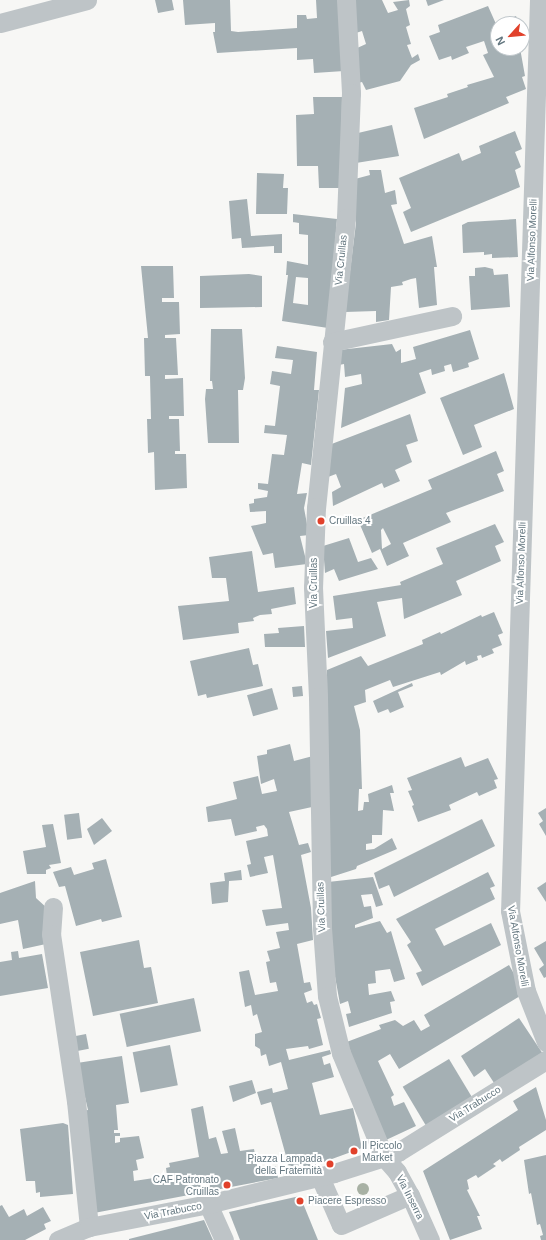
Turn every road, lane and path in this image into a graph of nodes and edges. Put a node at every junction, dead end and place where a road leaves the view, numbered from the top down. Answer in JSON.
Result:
{"nodes":[{"id":1,"x":87,"y":0,"type":"edge"},
{"id":2,"x":346,"y":0,"type":"edge"},
{"id":3,"x":539,"y":0,"type":"edge"},
{"id":4,"x":0,"y":23,"type":"edge"},
{"id":5,"x":542,"y":74,"type":"edge"},
{"id":6,"x":452,"y":316,"type":"dead end"},
{"id":7,"x":332,"y":342,"type":"junction"},
{"id":8,"x":54,"y":907,"type":"dead end"},
{"id":9,"x":546,"y":1042,"type":"edge"},
{"id":10,"x":546,"y":1060,"type":"edge"},
{"id":11,"x":384,"y":1158,"type":"junction"},
{"id":12,"x":320,"y":1177,"type":"junction"},
{"id":13,"x":410,"y":1195,"type":"junction"},
{"id":14,"x":208,"y":1204,"type":"junction"},
{"id":15,"x":89,"y":1227,"type":"junction"},
{"id":16,"x":58,"y":1240,"type":"edge"},
{"id":17,"x":224,"y":1240,"type":"edge"},
{"id":18,"x":430,"y":1240,"type":"edge"}],
"edges":[{"from":1,"to":4,"type":"street"},
{"from":2,"to":7,"type":"street","name":"Via Cruillas"},
{"from":3,"to":5,"type":"street","name":"Via Alfonso Morelli"},
{"from":5,"to":9,"type":"street","name":"Via Alfonso Morelli"},
{"from":6,"to":7,"type":"street"},
{"from":7,"to":11,"type":"street","name":"Via Cruillas"},
{"from":8,"to":15,"type":"street"},
{"from":10,"to":11,"type":"street","name":"Via Trabucco"},
{"from":11,"to":12,"type":"street","name":"Via Trabucco"},
{"from":11,"to":13,"type":"street","name":"Via Inserra"},
{"from":12,"to":13,"type":"street"},
{"from":12,"to":14,"type":"street","name":"Via Trabucco"},
{"from":13,"to":18,"type":"street","name":"Via Inserra"},
{"from":14,"to":15,"type":"street","name":"Via Trabucco"},
{"from":14,"to":17,"type":"street"},
{"from":15,"to":16,"type":"street","name":"Via Trabucco"}]}
